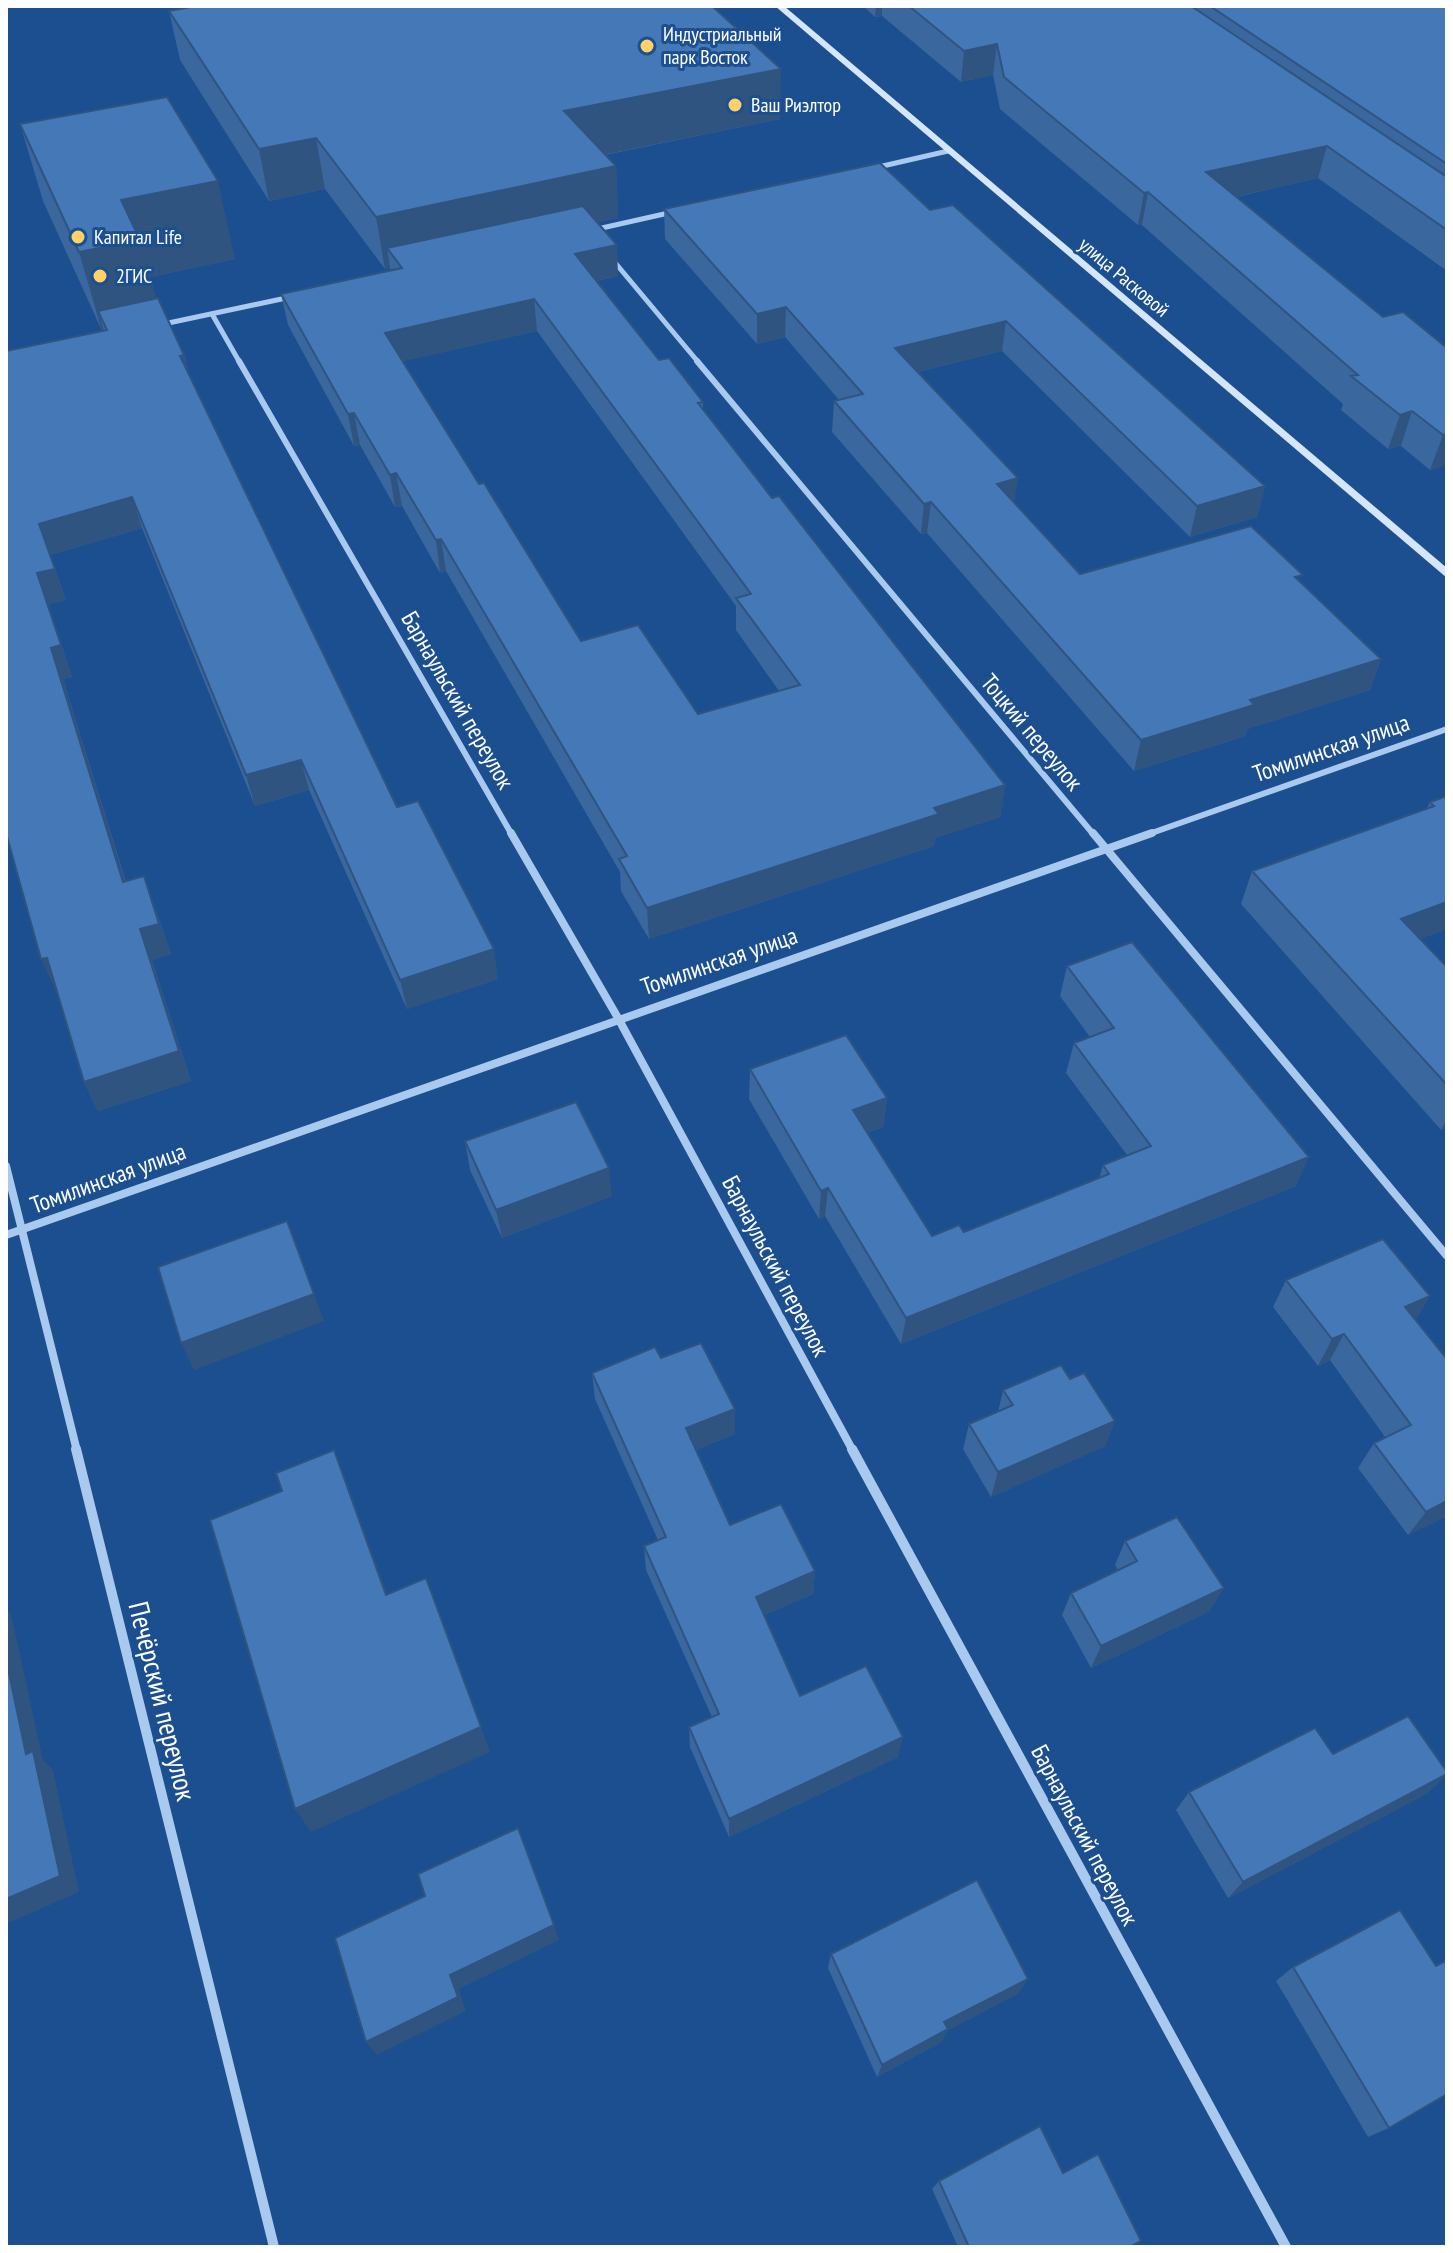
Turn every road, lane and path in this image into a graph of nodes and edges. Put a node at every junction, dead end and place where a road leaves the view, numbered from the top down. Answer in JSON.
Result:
{"nodes":[{"id":1,"x":779,"y":6,"type":"edge"},
{"id":2,"x":948,"y":151,"type":"junction"},
{"id":3,"x":873,"y":168,"type":"edge"},
{"id":4,"x":678,"y":211,"type":"edge"},
{"id":5,"x":598,"y":243,"type":"edge"},
{"id":6,"x":608,"y":255,"type":"edge"},
{"id":7,"x":295,"y":296,"type":"edge"},
{"id":8,"x":212,"y":314,"type":"junction"},
{"id":9,"x":152,"y":327,"type":"edge"},
{"id":10,"x":1447,"y":574,"type":"edge"},
{"id":11,"x":1447,"y":729,"type":"edge"},
{"id":12,"x":1105,"y":847,"type":"junction"},
{"id":13,"x":618,"y":1018,"type":"junction"},
{"id":14,"x":6,"y":1166,"type":"edge"},
{"id":15,"x":22,"y":1229,"type":"junction"},
{"id":16,"x":6,"y":1235,"type":"edge"},
{"id":17,"x":1447,"y":1256,"type":"edge"},
{"id":18,"x":274,"y":2247,"type":"edge"},
{"id":19,"x":1286,"y":2247,"type":"edge"}],
"edges":[{"from":1,"to":2,"type":"street","name":"улица Расковой"},
{"from":2,"to":3,"type":"street"},
{"from":2,"to":10,"type":"street","name":"улица Расковой"},
{"from":4,"to":5,"type":"street"},
{"from":6,"to":12,"type":"street","name":"Тоцкий переулок"},
{"from":7,"to":8,"type":"street"},
{"from":8,"to":9,"type":"street"},
{"from":8,"to":13,"type":"street","name":"Барнаульский переулок"},
{"from":11,"to":12,"type":"street","name":"Томилинская улица"},
{"from":12,"to":13,"type":"street","name":"Томилинская улица"},
{"from":12,"to":17,"type":"street","name":"Тоцкий переулок"},
{"from":13,"to":15,"type":"street","name":"Томилинская улица"},
{"from":13,"to":19,"type":"street","name":"Барнаульский переулок"},
{"from":14,"to":15,"type":"street","name":"Печёрский переулок"},
{"from":15,"to":16,"type":"street","name":"Томилинская улица"},
{"from":15,"to":18,"type":"street","name":"Печёрский переулок"}]}
